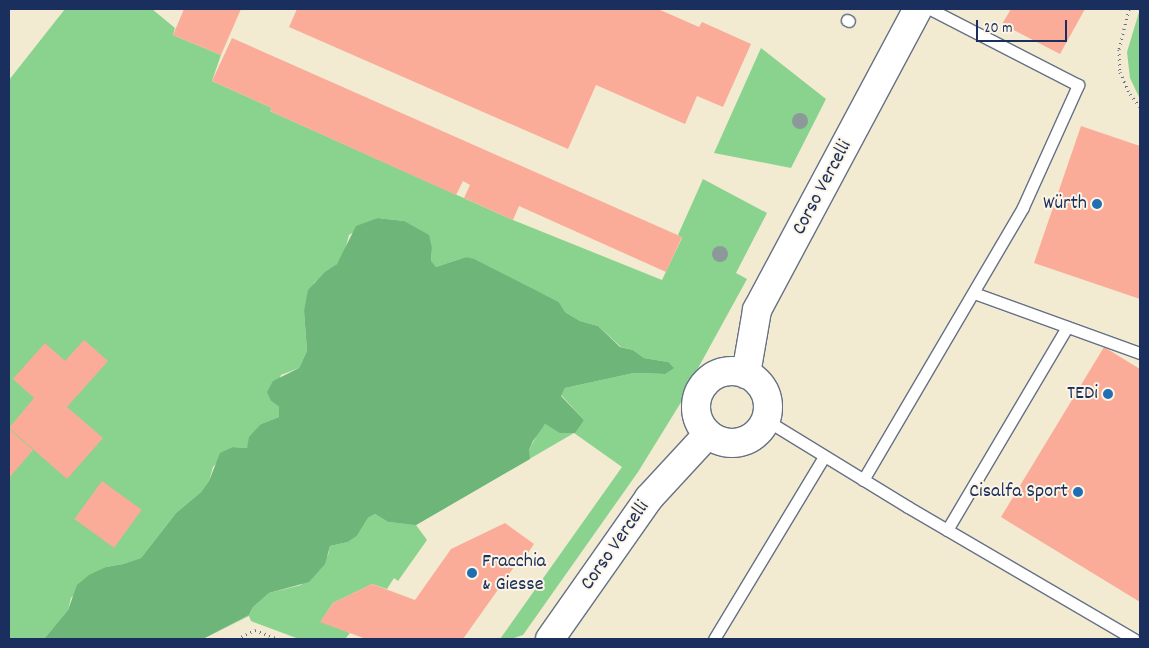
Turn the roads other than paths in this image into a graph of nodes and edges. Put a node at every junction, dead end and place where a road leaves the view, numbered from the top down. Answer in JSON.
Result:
{"nodes":[{"id":1,"x":918,"y":9,"type":"edge"},
{"id":2,"x":930,"y":9,"type":"edge"},
{"id":3,"x":974,"y":293,"type":"junction"},
{"id":4,"x":1067,"y":327,"type":"junction"},
{"id":5,"x":1140,"y":353,"type":"edge"},
{"id":6,"x":746,"y":374,"type":"junction"},
{"id":7,"x":766,"y":420,"type":"junction"},
{"id":8,"x":708,"y":434,"type":"junction"},
{"id":9,"x":824,"y":457,"type":"junction"},
{"id":10,"x":864,"y":480,"type":"junction"},
{"id":11,"x":947,"y":530,"type":"junction"},
{"id":12,"x":550,"y":639,"type":"edge"},
{"id":13,"x":714,"y":639,"type":"edge"},
{"id":14,"x":1134,"y":639,"type":"edge"}],
"edges":[{"from":1,"to":6,"type":"main road","name":"Corso Vercelli"},
{"from":2,"to":3,"type":"lane"},
{"from":3,"to":4,"type":"lane"},
{"from":3,"to":10,"type":"lane"},
{"from":4,"to":5,"type":"lane"},
{"from":4,"to":11,"type":"lane"},
{"from":6,"to":7,"type":"main road"},
{"from":6,"to":8,"type":"main road"},
{"from":7,"to":8,"type":"main road"},
{"from":7,"to":9,"type":"lane"},
{"from":8,"to":12,"type":"main road","name":"Corso Vercelli"},
{"from":9,"to":10,"type":"lane"},
{"from":9,"to":13,"type":"lane"},
{"from":10,"to":11,"type":"lane"},
{"from":11,"to":14,"type":"lane"}]}
